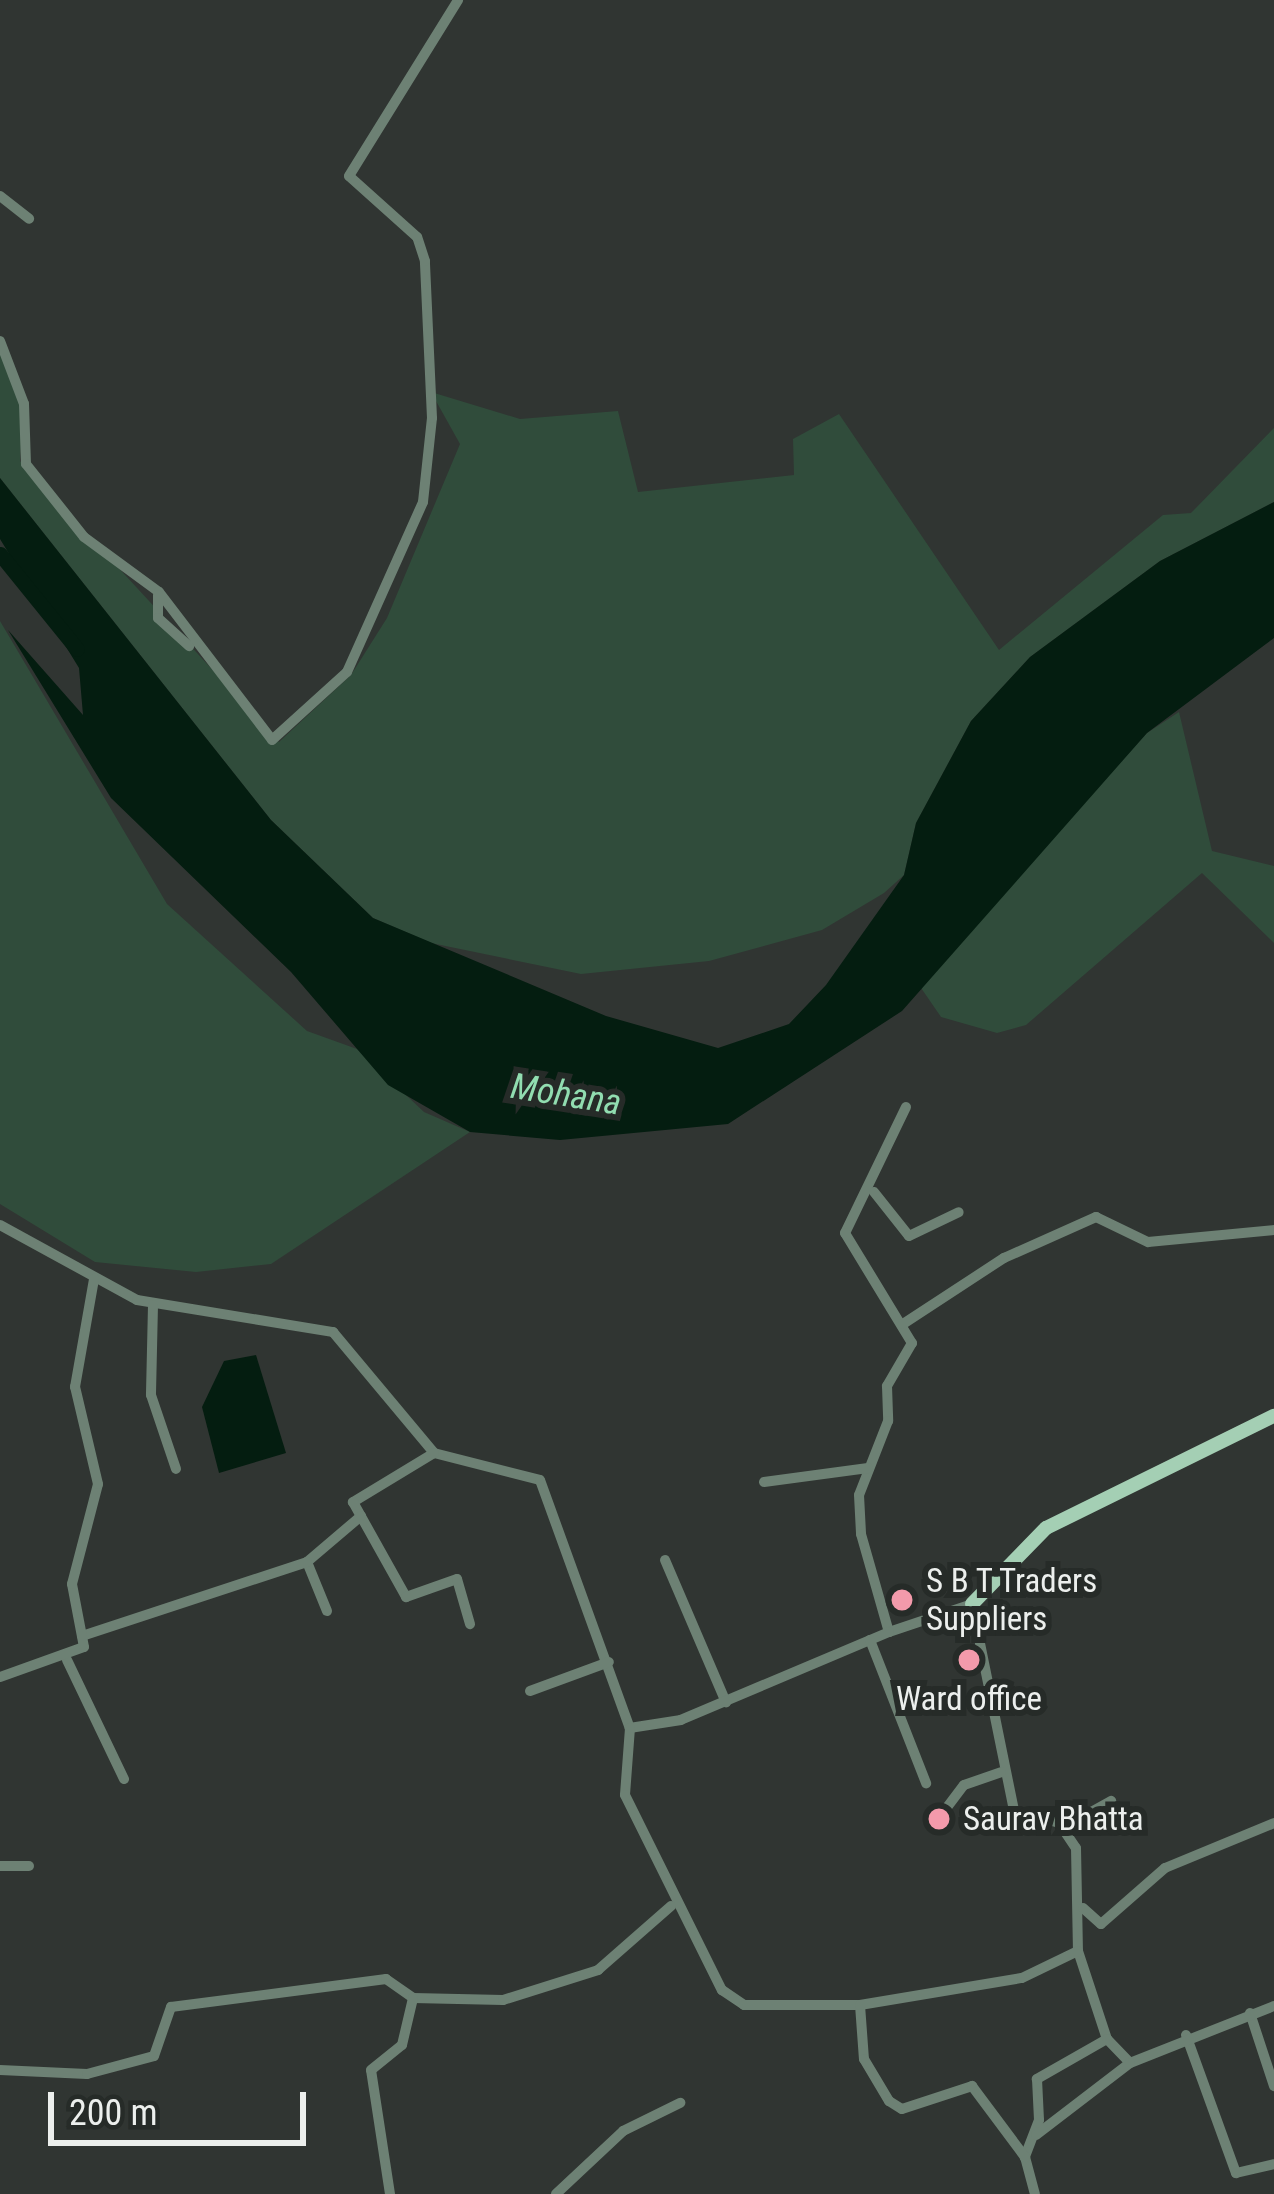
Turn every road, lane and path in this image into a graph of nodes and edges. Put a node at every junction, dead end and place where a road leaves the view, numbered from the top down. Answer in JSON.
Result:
{"nodes":[{"id":1,"x":458,"y":0,"type":"edge"},
{"id":2,"x":0,"y":196,"type":"edge"},
{"id":3,"x":29,"y":219,"type":"dead end"},
{"id":4,"x":0,"y":341,"type":"edge"},
{"id":5,"x":906,"y":1107,"type":"dead end"},
{"id":6,"x":874,"y":1192,"type":"junction"},
{"id":7,"x":959,"y":1212,"type":"dead end"},
{"id":8,"x":0,"y":1225,"type":"edge"},
{"id":9,"x":1274,"y":1231,"type":"edge"},
{"id":10,"x":94,"y":1279,"type":"junction"},
{"id":11,"x":153,"y":1305,"type":"junction"},
{"id":12,"x":903,"y":1324,"type":"junction"},
{"id":13,"x":1274,"y":1416,"type":"edge"},
{"id":14,"x":434,"y":1453,"type":"junction"},
{"id":15,"x":868,"y":1468,"type":"junction"},
{"id":16,"x":176,"y":1469,"type":"dead end"},
{"id":17,"x":764,"y":1482,"type":"dead end"},
{"id":18,"x":361,"y":1516,"type":"junction"},
{"id":19,"x":665,"y":1560,"type":"dead end"},
{"id":20,"x":307,"y":1562,"type":"junction"},
{"id":21,"x":972,"y":1604,"type":"junction"},
{"id":22,"x":327,"y":1611,"type":"dead end"},
{"id":23,"x":470,"y":1624,"type":"dead end"},
{"id":24,"x":890,"y":1632,"type":"junction"},
{"id":25,"x":82,"y":1636,"type":"junction"},
{"id":26,"x":870,"y":1640,"type":"junction"},
{"id":27,"x":67,"y":1660,"type":"junction"},
{"id":28,"x":609,"y":1661,"type":"junction"},
{"id":29,"x":0,"y":1677,"type":"edge"},
{"id":30,"x":530,"y":1691,"type":"dead end"},
{"id":31,"x":726,"y":1702,"type":"junction"},
{"id":32,"x":630,"y":1728,"type":"junction"},
{"id":33,"x":1001,"y":1772,"type":"junction"},
{"id":34,"x":124,"y":1779,"type":"dead end"},
{"id":35,"x":926,"y":1783,"type":"dead end"},
{"id":36,"x":1111,"y":1801,"type":"dead end"},
{"id":37,"x":948,"y":1806,"type":"dead end"},
{"id":38,"x":1274,"y":1823,"type":"edge"},
{"id":39,"x":1064,"y":1828,"type":"junction"},
{"id":40,"x":0,"y":1866,"type":"edge"},
{"id":41,"x":28,"y":1866,"type":"dead end"},
{"id":42,"x":671,"y":1906,"type":"junction"},
{"id":43,"x":1083,"y":1908,"type":"junction"},
{"id":44,"x":1078,"y":1951,"type":"junction"},
{"id":45,"x":413,"y":1998,"type":"junction"},
{"id":46,"x":860,"y":2005,"type":"junction"},
{"id":47,"x":1274,"y":2006,"type":"edge"},
{"id":48,"x":1250,"y":2013,"type":"junction"},
{"id":49,"x":1186,"y":2035,"type":"junction"},
{"id":50,"x":1107,"y":2039,"type":"junction"},
{"id":51,"x":1130,"y":2063,"type":"junction"},
{"id":52,"x":0,"y":2070,"type":"edge"},
{"id":53,"x":1274,"y":2086,"type":"edge"},
{"id":54,"x":680,"y":2102,"type":"dead end"},
{"id":55,"x":1036,"y":2135,"type":"junction"},
{"id":56,"x":1024,"y":2157,"type":"junction"},
{"id":57,"x":1274,"y":2164,"type":"edge"},
{"id":58,"x":390,"y":2194,"type":"edge"},
{"id":59,"x":556,"y":2194,"type":"edge"},
{"id":60,"x":1035,"y":2194,"type":"edge"}],
"edges":[{"from":1,"to":4,"type":"street"},
{"from":2,"to":3,"type":"street"},
{"from":5,"to":6,"type":"street"},
{"from":6,"to":7,"type":"street"},
{"from":6,"to":12,"type":"street"},
{"from":8,"to":10,"type":"street"},
{"from":9,"to":12,"type":"street"},
{"from":10,"to":11,"type":"street"},
{"from":10,"to":25,"type":"street"},
{"from":11,"to":14,"type":"street"},
{"from":11,"to":16,"type":"street"},
{"from":12,"to":15,"type":"street"},
{"from":13,"to":21,"type":"main road"},
{"from":14,"to":18,"type":"street"},
{"from":14,"to":28,"type":"street"},
{"from":15,"to":17,"type":"street"},
{"from":15,"to":24,"type":"street"},
{"from":18,"to":20,"type":"street"},
{"from":18,"to":23,"type":"street"},
{"from":19,"to":31,"type":"street"},
{"from":20,"to":22,"type":"street"},
{"from":20,"to":25,"type":"street"},
{"from":21,"to":24,"type":"street"},
{"from":21,"to":33,"type":"street"},
{"from":24,"to":26,"type":"street"},
{"from":25,"to":27,"type":"street"},
{"from":26,"to":31,"type":"street"},
{"from":26,"to":35,"type":"street"},
{"from":27,"to":29,"type":"street"},
{"from":27,"to":34,"type":"street"},
{"from":28,"to":30,"type":"street"},
{"from":28,"to":32,"type":"street"},
{"from":31,"to":32,"type":"street"},
{"from":32,"to":42,"type":"street"},
{"from":33,"to":37,"type":"street"},
{"from":33,"to":39,"type":"street"},
{"from":36,"to":39,"type":"street"},
{"from":38,"to":43,"type":"street"},
{"from":39,"to":43,"type":"street"},
{"from":40,"to":41,"type":"street"},
{"from":42,"to":45,"type":"street"},
{"from":42,"to":46,"type":"street"},
{"from":43,"to":44,"type":"street"},
{"from":44,"to":46,"type":"street"},
{"from":44,"to":50,"type":"street"},
{"from":45,"to":52,"type":"street"},
{"from":45,"to":58,"type":"street"},
{"from":46,"to":56,"type":"street"},
{"from":47,"to":48,"type":"street"},
{"from":48,"to":49,"type":"street"},
{"from":48,"to":53,"type":"street"},
{"from":49,"to":51,"type":"street"},
{"from":49,"to":57,"type":"street"},
{"from":50,"to":51,"type":"street"},
{"from":50,"to":55,"type":"street"},
{"from":51,"to":55,"type":"street"},
{"from":54,"to":59,"type":"street"},
{"from":55,"to":56,"type":"street"},
{"from":56,"to":60,"type":"street"}]}
